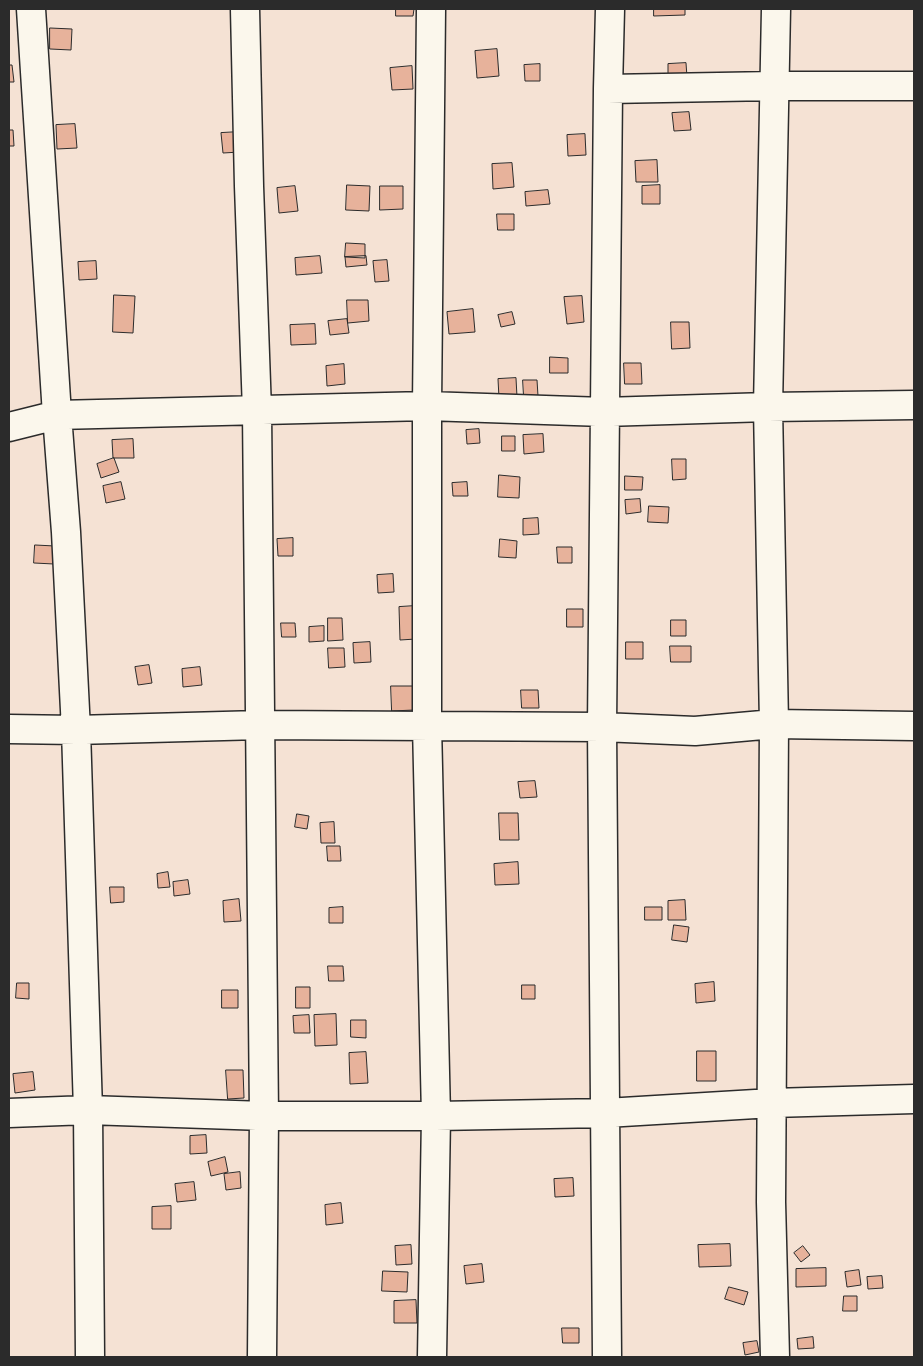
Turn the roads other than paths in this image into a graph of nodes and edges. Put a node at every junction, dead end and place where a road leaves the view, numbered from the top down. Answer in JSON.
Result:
{"nodes":[{"id":1,"x":31,"y":9,"type":"edge"},
{"id":2,"x":245,"y":9,"type":"edge"},
{"id":3,"x":432,"y":9,"type":"edge"},
{"id":4,"x":610,"y":9,"type":"edge"},
{"id":5,"x":776,"y":9,"type":"edge"},
{"id":6,"x":774,"y":86,"type":"junction"},
{"id":7,"x":914,"y":86,"type":"edge"},
{"id":8,"x":608,"y":89,"type":"junction"},
{"id":9,"x":914,"y":405,"type":"edge"},
{"id":10,"x":427,"y":406,"type":"junction"},
{"id":11,"x":768,"y":407,"type":"junction"},
{"id":12,"x":257,"y":411,"type":"junction"},
{"id":13,"x":604,"y":412,"type":"junction"},
{"id":14,"x":57,"y":415,"type":"junction"},
{"id":15,"x":9,"y":427,"type":"edge"},
{"id":16,"x":774,"y":724,"type":"junction"},
{"id":17,"x":260,"y":725,"type":"junction"},
{"id":18,"x":427,"y":725,"type":"junction"},
{"id":19,"x":602,"y":726,"type":"junction"},
{"id":20,"x":914,"y":726,"type":"edge"},
{"id":21,"x":9,"y":729,"type":"edge"},
{"id":22,"x":76,"y":730,"type":"junction"},
{"id":23,"x":914,"y":1099,"type":"edge"},
{"id":24,"x":772,"y":1103,"type":"junction"},
{"id":25,"x":88,"y":1110,"type":"junction"},
{"id":26,"x":9,"y":1113,"type":"edge"},
{"id":27,"x":606,"y":1113,"type":"junction"},
{"id":28,"x":264,"y":1116,"type":"junction"},
{"id":29,"x":436,"y":1116,"type":"junction"},
{"id":30,"x":90,"y":1357,"type":"edge"},
{"id":31,"x":262,"y":1357,"type":"edge"},
{"id":32,"x":432,"y":1357,"type":"edge"},
{"id":33,"x":607,"y":1357,"type":"edge"},
{"id":34,"x":775,"y":1357,"type":"edge"}],
"edges":[{"from":1,"to":14,"type":"street"},
{"from":2,"to":12,"type":"street"},
{"from":3,"to":10,"type":"street"},
{"from":4,"to":8,"type":"street"},
{"from":5,"to":6,"type":"street"},
{"from":6,"to":7,"type":"street"},
{"from":6,"to":8,"type":"street"},
{"from":6,"to":11,"type":"street"},
{"from":8,"to":13,"type":"street"},
{"from":9,"to":11,"type":"street"},
{"from":10,"to":12,"type":"street"},
{"from":10,"to":13,"type":"street"},
{"from":10,"to":18,"type":"street"},
{"from":11,"to":13,"type":"street"},
{"from":11,"to":16,"type":"street"},
{"from":12,"to":14,"type":"street"},
{"from":12,"to":17,"type":"street"},
{"from":13,"to":19,"type":"street"},
{"from":14,"to":15,"type":"street"},
{"from":14,"to":22,"type":"street"},
{"from":16,"to":19,"type":"street"},
{"from":16,"to":20,"type":"street"},
{"from":16,"to":24,"type":"street"},
{"from":17,"to":18,"type":"street"},
{"from":17,"to":22,"type":"street"},
{"from":17,"to":28,"type":"street"},
{"from":18,"to":19,"type":"street"},
{"from":18,"to":29,"type":"street"},
{"from":19,"to":27,"type":"street"},
{"from":21,"to":22,"type":"street"},
{"from":22,"to":25,"type":"street"},
{"from":23,"to":24,"type":"street"},
{"from":24,"to":27,"type":"street"},
{"from":24,"to":34,"type":"street"},
{"from":25,"to":26,"type":"street"},
{"from":25,"to":28,"type":"street"},
{"from":25,"to":30,"type":"street"},
{"from":27,"to":29,"type":"street"},
{"from":27,"to":33,"type":"street"},
{"from":28,"to":29,"type":"street"},
{"from":28,"to":31,"type":"street"},
{"from":29,"to":32,"type":"street"}]}
